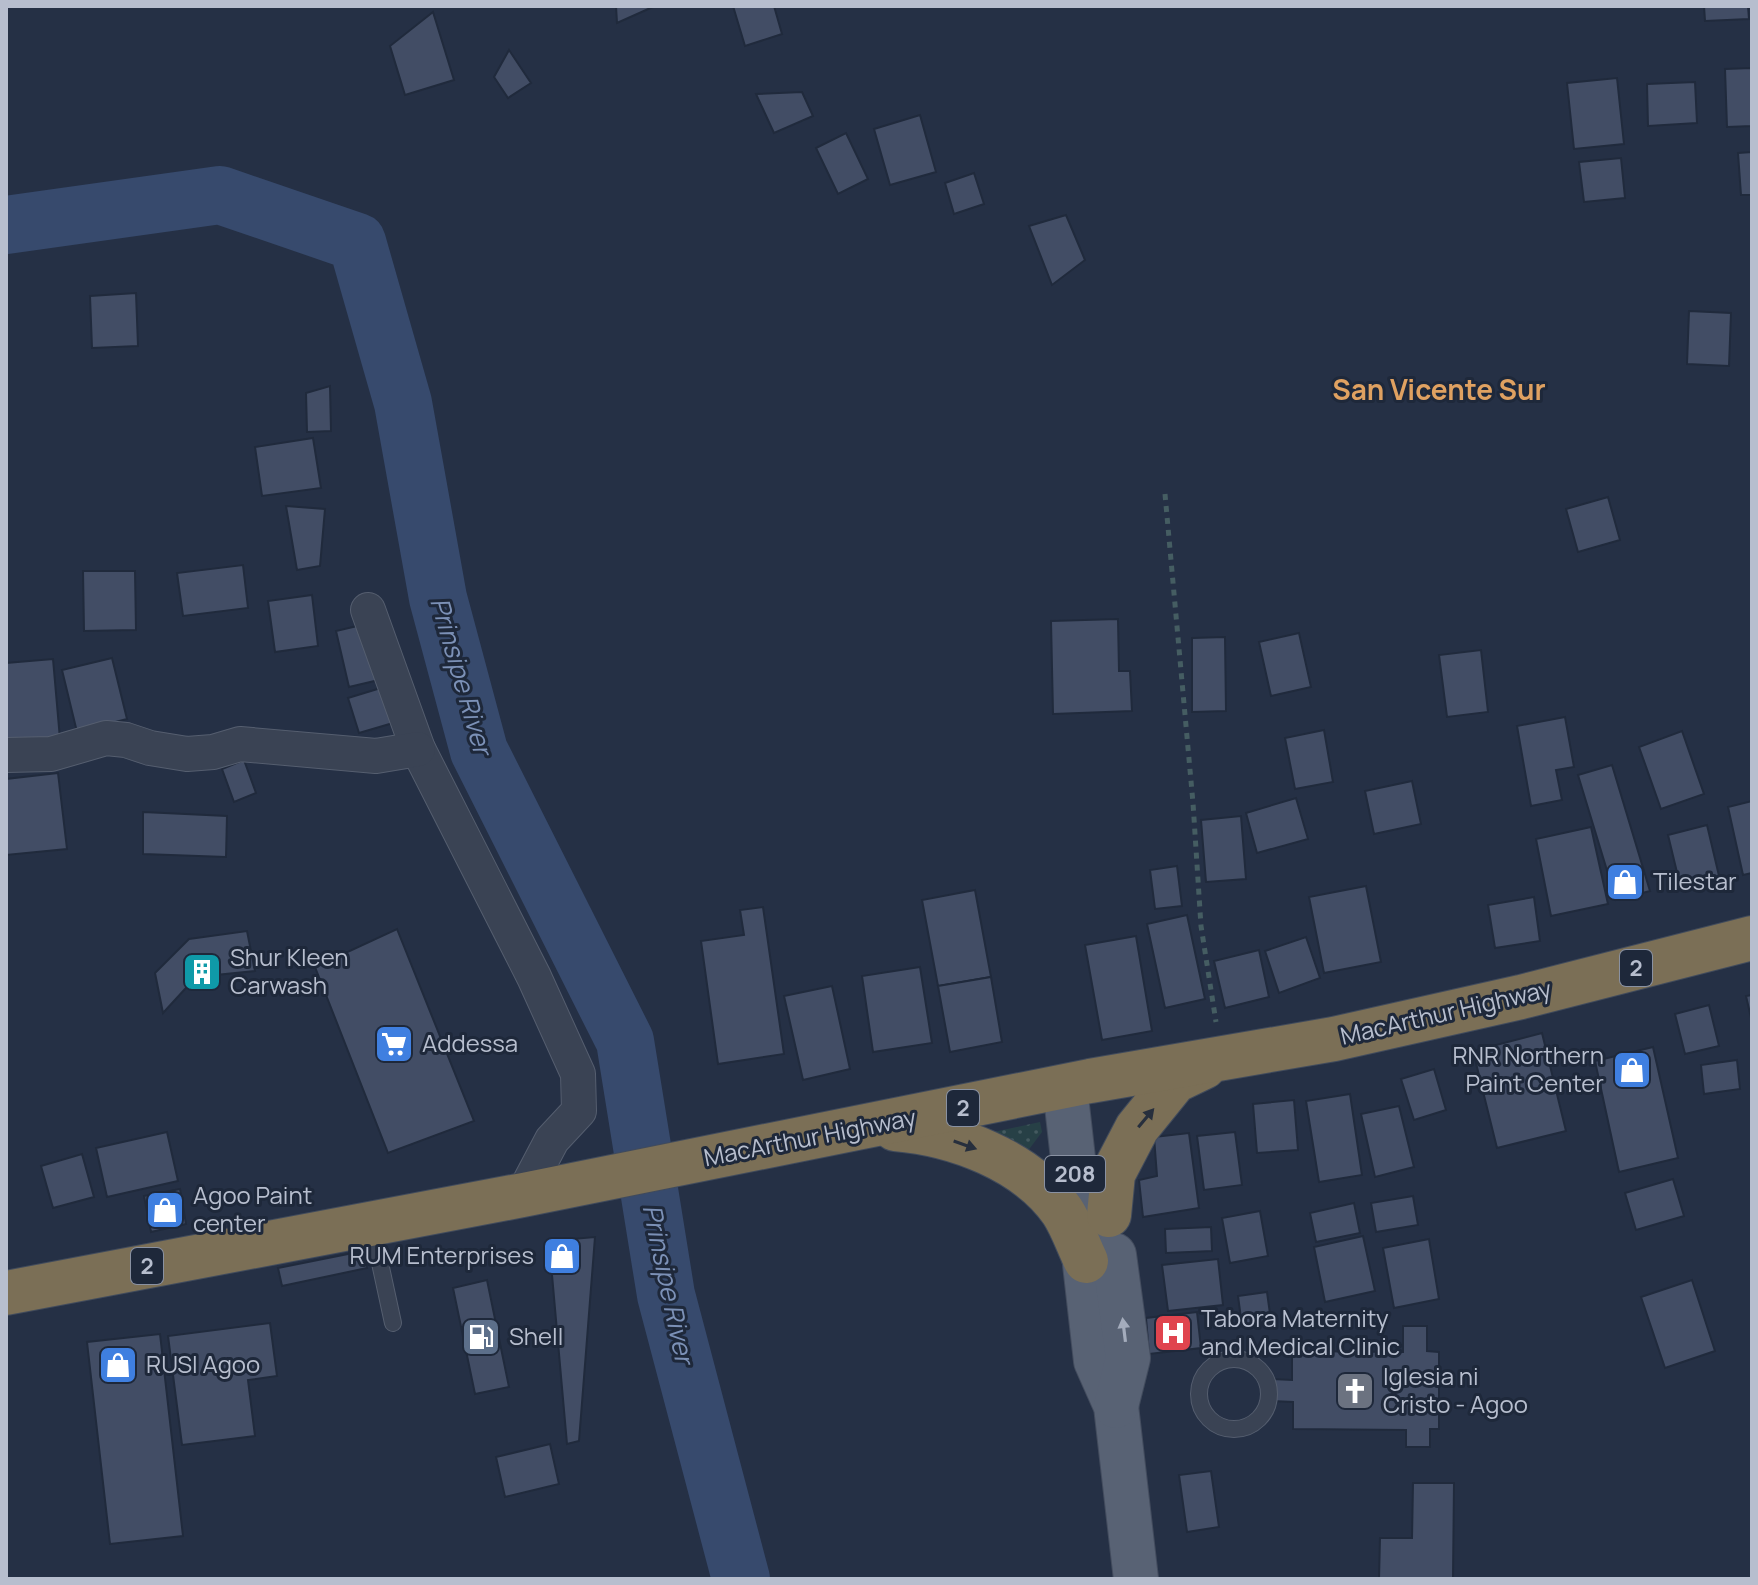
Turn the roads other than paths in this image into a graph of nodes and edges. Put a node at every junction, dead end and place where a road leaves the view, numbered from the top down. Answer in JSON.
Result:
{"nodes":[{"id":1,"x":368,"y":610,"type":"dead end"},
{"id":2,"x":418,"y":749,"type":"junction"},
{"id":3,"x":6,"y":755,"type":"edge"},
{"id":4,"x":1752,"y":938,"type":"edge"},
{"id":5,"x":1216,"y":1044,"type":"junction"},
{"id":6,"x":1077,"y":1084,"type":"junction"},
{"id":7,"x":861,"y":1126,"type":"junction"},
{"id":8,"x":523,"y":1195,"type":"junction"},
{"id":9,"x":1109,"y":1215,"type":"junction"},
{"id":10,"x":372,"y":1224,"type":"junction"},
{"id":11,"x":1086,"y":1261,"type":"junction"},
{"id":12,"x":6,"y":1293,"type":"edge"},
{"id":13,"x":393,"y":1323,"type":"dead end"},
{"id":14,"x":1234,"y":1359,"type":"joint"},
{"id":15,"x":1116,"y":1406,"type":"junction"},
{"id":16,"x":1136,"y":1579,"type":"edge"}],
"edges":[{"from":1,"to":2,"type":"street"},
{"from":2,"to":3,"type":"street"},
{"from":2,"to":8,"type":"street"},
{"from":4,"to":5,"type":"highway","name":"MacArthur Highway","number":"2"},
{"from":5,"to":6,"type":"highway","name":"MacArthur Highway","number":"2"},
{"from":9,"to":5,"type":"highway","one_way":true},
{"from":6,"to":7,"type":"highway","name":"MacArthur Highway","number":"2"},
{"from":6,"to":9,"type":"main road","number":"208"},
{"from":6,"to":11,"type":"main road","number":"208"},
{"from":7,"to":8,"type":"highway","name":"MacArthur Highway","number":"2"},
{"from":7,"to":11,"type":"highway","one_way":true},
{"from":8,"to":10,"type":"highway","name":"MacArthur Highway","number":"2"},
{"from":15,"to":9,"type":"main road","number":"208","one_way":true},
{"from":10,"to":12,"type":"highway","name":"MacArthur Highway","number":"2"},
{"from":10,"to":13,"type":"lane"},
{"from":11,"to":15,"type":"main road","number":"208"},
{"from":14,"to":14,"type":"lane"},
{"from":15,"to":16,"type":"main road","number":"208"}]}
